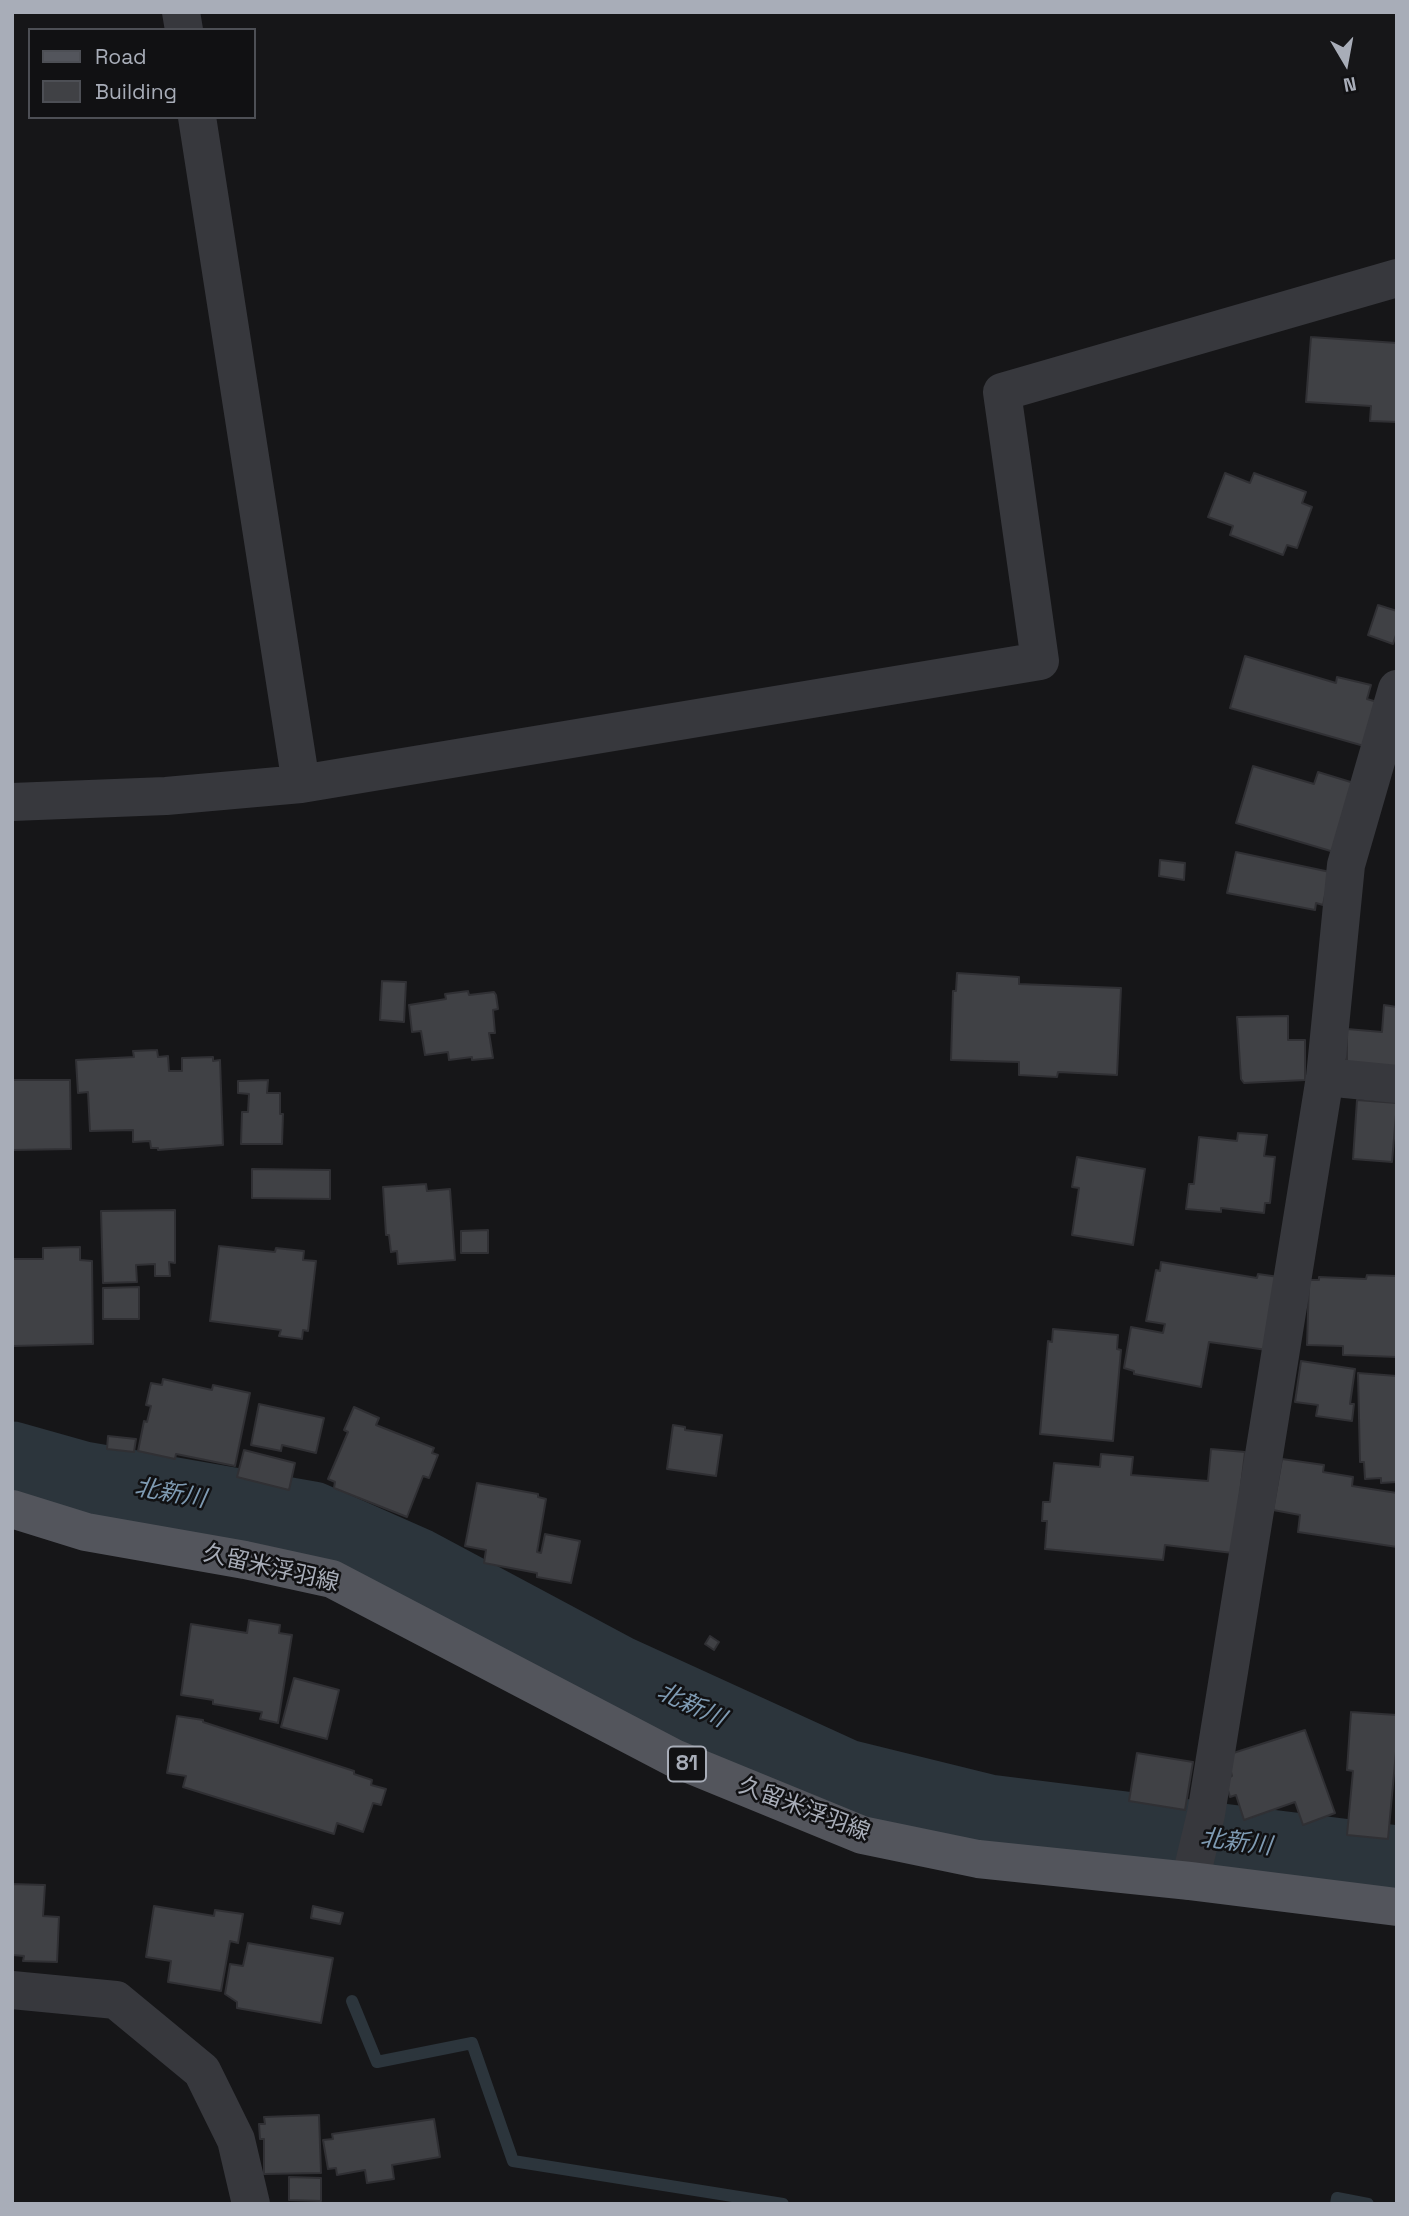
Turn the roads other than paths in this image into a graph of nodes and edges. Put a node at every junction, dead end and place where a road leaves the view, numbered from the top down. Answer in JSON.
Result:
{"nodes":[{"id":1,"x":197,"y":119,"type":"edge"},
{"id":2,"x":1397,"y":278,"type":"edge"},
{"id":3,"x":1397,"y":689,"type":"edge"},
{"id":4,"x":301,"y":785,"type":"junction"},
{"id":5,"x":12,"y":802,"type":"edge"},
{"id":6,"x":1325,"y":1077,"type":"junction"},
{"id":7,"x":1397,"y":1084,"type":"edge"},
{"id":8,"x":12,"y":1508,"type":"edge"},
{"id":9,"x":1192,"y":1875,"type":"junction"},
{"id":10,"x":1397,"y":1908,"type":"edge"},
{"id":11,"x":12,"y":1990,"type":"edge"},
{"id":12,"x":251,"y":2204,"type":"edge"}],
"edges":[{"from":1,"to":4,"type":"street"},
{"from":2,"to":4,"type":"street"},
{"from":3,"to":6,"type":"street"},
{"from":4,"to":5,"type":"street"},
{"from":6,"to":7,"type":"street"},
{"from":6,"to":9,"type":"street"},
{"from":8,"to":9,"type":"main road","name":"久留米浮羽線","number":"81"},
{"from":9,"to":10,"type":"main road","name":"久留米浮羽線","number":"81"},
{"from":11,"to":12,"type":"street"}]}
